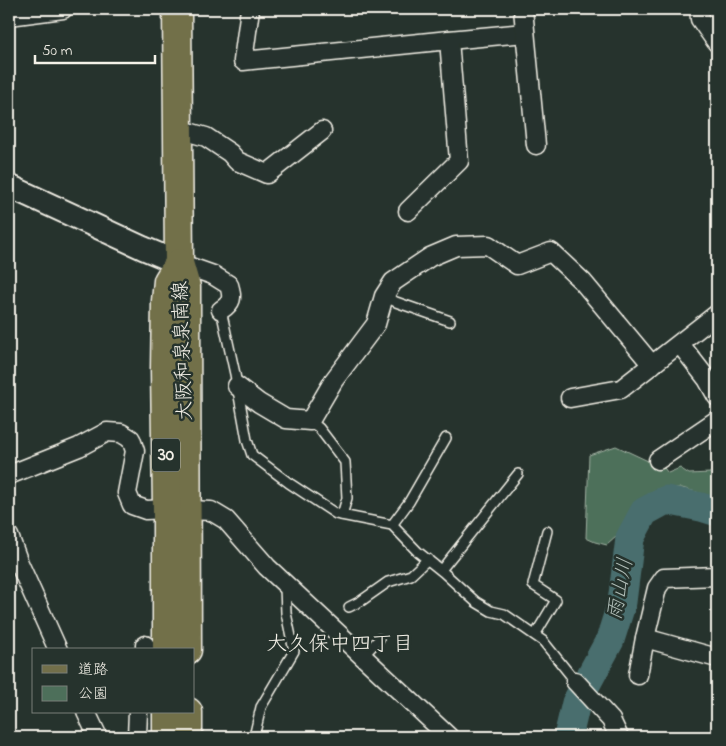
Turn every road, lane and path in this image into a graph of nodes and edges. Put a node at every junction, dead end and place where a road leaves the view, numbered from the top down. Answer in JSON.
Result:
{"nodes":[{"id":1,"x":63,"y":9,"type":"edge"},
{"id":2,"x":173,"y":9,"type":"edge"},
{"id":3,"x":250,"y":9,"type":"edge"},
{"id":4,"x":523,"y":9,"type":"edge"},
{"id":5,"x":699,"y":9,"type":"edge"},
{"id":6,"x":9,"y":16,"type":"edge"},
{"id":7,"x":525,"y":33,"type":"junction"},
{"id":8,"x":449,"y":40,"type":"junction"},
{"id":9,"x":717,"y":43,"type":"edge"},
{"id":10,"x":178,"y":129,"type":"junction"},
{"id":11,"x":322,"y":131,"type":"dead end"},
{"id":12,"x":536,"y":145,"type":"dead end"},
{"id":13,"x":9,"y":186,"type":"edge"},
{"id":14,"x":408,"y":211,"type":"dead end"},
{"id":15,"x":179,"y":263,"type":"junction"},
{"id":16,"x":384,"y":296,"type":"junction"},
{"id":17,"x":221,"y":310,"type":"joint"},
{"id":18,"x":717,"y":314,"type":"edge"},
{"id":19,"x":450,"y":321,"type":"dead end"},
{"id":20,"x":680,"y":344,"type":"junction"},
{"id":21,"x":652,"y":365,"type":"junction"},
{"id":22,"x":237,"y":386,"type":"junction"},
{"id":23,"x":717,"y":397,"type":"edge"},
{"id":24,"x":570,"y":398,"type":"dead end"},
{"id":25,"x":717,"y":420,"type":"edge"},
{"id":26,"x":310,"y":421,"type":"junction"},
{"id":27,"x":446,"y":438,"type":"dead end"},
{"id":28,"x":658,"y":460,"type":"dead end"},
{"id":29,"x":518,"y":474,"type":"dead end"},
{"id":30,"x":9,"y":475,"type":"edge"},
{"id":31,"x":176,"y":510,"type":"junction"},
{"id":32,"x":342,"y":515,"type":"junction"},
{"id":33,"x":392,"y":525,"type":"junction"},
{"id":34,"x":547,"y":531,"type":"dead end"},
{"id":35,"x":9,"y":536,"type":"edge"},
{"id":36,"x":428,"y":559,"type":"junction"},
{"id":37,"x":441,"y":570,"type":"junction"},
{"id":38,"x":717,"y":576,"type":"edge"},
{"id":39,"x":285,"y":584,"type":"junction"},
{"id":40,"x":349,"y":607,"type":"dead end"},
{"id":41,"x":535,"y":635,"type":"junction"},
{"id":42,"x":645,"y":638,"type":"junction"},
{"id":43,"x":379,"y":639,"type":"dead end"},
{"id":44,"x":57,"y":648,"type":"edge"},
{"id":45,"x":152,"y":648,"type":"edge"},
{"id":46,"x":187,"y":648,"type":"edge"},
{"id":47,"x":363,"y":656,"type":"junction"},
{"id":48,"x":717,"y":658,"type":"edge"},
{"id":49,"x":638,"y":675,"type":"dead end"},
{"id":50,"x":575,"y":681,"type":"joint"},
{"id":51,"x":87,"y":714,"type":"edge"},
{"id":52,"x":138,"y":714,"type":"edge"},
{"id":53,"x":167,"y":714,"type":"edge"},
{"id":54,"x":188,"y":714,"type":"edge"},
{"id":55,"x":98,"y":737,"type":"edge"},
{"id":56,"x":134,"y":737,"type":"edge"},
{"id":57,"x":167,"y":737,"type":"edge"},
{"id":58,"x":188,"y":737,"type":"edge"},
{"id":59,"x":254,"y":737,"type":"edge"},
{"id":60,"x":449,"y":737,"type":"edge"},
{"id":61,"x":619,"y":737,"type":"edge"}],
"edges":[{"from":1,"to":6,"type":"street"},
{"from":2,"to":10,"type":"main road","name":"大阪和泉泉南線","number":"30"},
{"from":3,"to":8,"type":"street"},
{"from":4,"to":7,"type":"street"},
{"from":5,"to":9,"type":"street"},
{"from":7,"to":8,"type":"street"},
{"from":7,"to":12,"type":"street"},
{"from":8,"to":14,"type":"street"},
{"from":10,"to":11,"type":"street"},
{"from":10,"to":15,"type":"main road","name":"大阪和泉泉南線","number":"30"},
{"from":13,"to":15,"type":"street"},
{"from":15,"to":17,"type":"street"},
{"from":15,"to":31,"type":"main road","name":"大阪和泉泉南線","number":"30"},
{"from":16,"to":19,"type":"lane"},
{"from":16,"to":21,"type":"street"},
{"from":16,"to":26,"type":"street"},
{"from":17,"to":22,"type":"lane"},
{"from":18,"to":20,"type":"street"},
{"from":20,"to":21,"type":"street"},
{"from":20,"to":23,"type":"street"},
{"from":21,"to":24,"type":"street"},
{"from":22,"to":26,"type":"street"},
{"from":22,"to":32,"type":"lane"},
{"from":25,"to":28,"type":"street"},
{"from":26,"to":32,"type":"lane"},
{"from":27,"to":33,"type":"lane"},
{"from":29,"to":37,"type":"lane"},
{"from":30,"to":31,"type":"street"},
{"from":31,"to":39,"type":"street"},
{"from":31,"to":45,"type":"main road","name":"大阪和泉泉南線","number":"30"},
{"from":31,"to":46,"type":"main road","name":"大阪和泉泉南線","number":"30"},
{"from":32,"to":33,"type":"lane"},
{"from":33,"to":36,"type":"lane"},
{"from":34,"to":41,"type":"lane"},
{"from":35,"to":44,"type":"street"},
{"from":36,"to":37,"type":"lane"},
{"from":36,"to":40,"type":"lane"},
{"from":37,"to":41,"type":"lane"},
{"from":38,"to":42,"type":"street"},
{"from":39,"to":47,"type":"street"},
{"from":39,"to":59,"type":"lane"},
{"from":41,"to":50,"type":"lane"},
{"from":42,"to":48,"type":"street"},
{"from":42,"to":49,"type":"street"},
{"from":43,"to":47,"type":"lane"},
{"from":47,"to":60,"type":"street"},
{"from":50,"to":61,"type":"street"},
{"from":51,"to":55,"type":"street"},
{"from":52,"to":56,"type":"street"},
{"from":53,"to":57,"type":"main road"},
{"from":54,"to":58,"type":"main road"}]}
